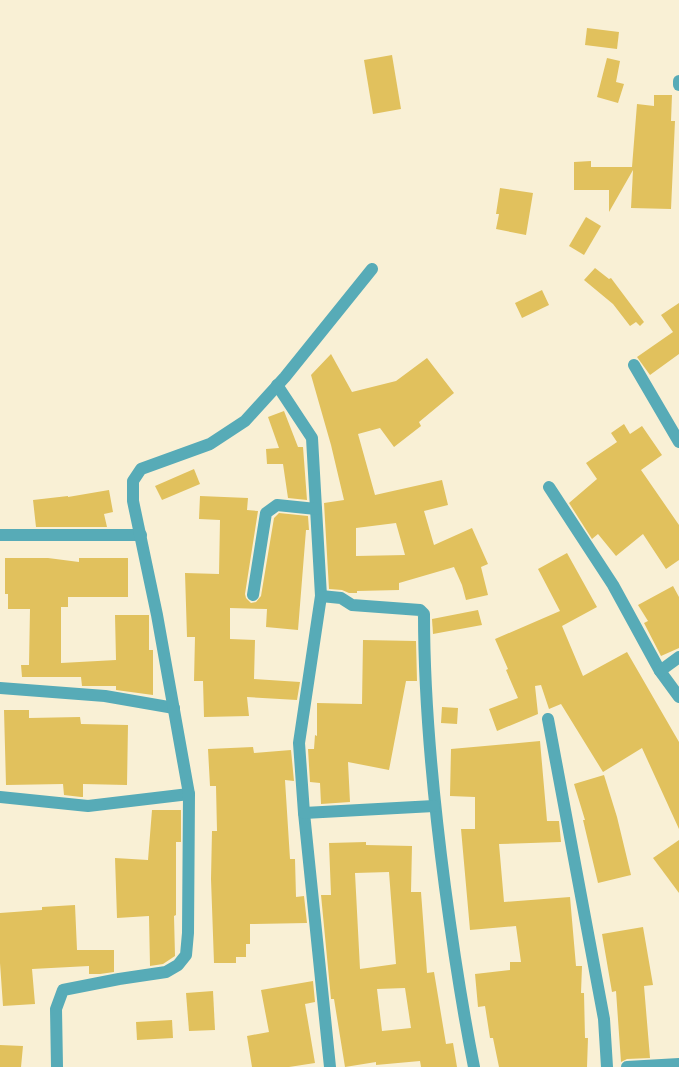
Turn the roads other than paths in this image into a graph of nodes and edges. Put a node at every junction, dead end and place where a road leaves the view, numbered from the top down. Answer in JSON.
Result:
{"nodes":[{"id":1,"x":678,"y":81,"type":"edge"},
{"id":2,"x":679,"y":85,"type":"edge"},
{"id":3,"x":372,"y":269,"type":"dead end"},
{"id":4,"x":634,"y":365,"type":"dead end"},
{"id":5,"x":277,"y":385,"type":"junction"},
{"id":6,"x":679,"y":442,"type":"edge"},
{"id":7,"x":549,"y":487,"type":"dead end"},
{"id":8,"x":316,"y":509,"type":"junction"},
{"id":9,"x":0,"y":535,"type":"edge"},
{"id":10,"x":141,"y":535,"type":"junction"},
{"id":11,"x":253,"y":595,"type":"dead end"},
{"id":12,"x":321,"y":596,"type":"junction"},
{"id":13,"x":679,"y":657,"type":"edge"},
{"id":14,"x":660,"y":671,"type":"junction"},
{"id":15,"x":0,"y":688,"type":"edge"},
{"id":16,"x":679,"y":697,"type":"edge"},
{"id":17,"x":174,"y":708,"type":"junction"},
{"id":18,"x":548,"y":719,"type":"dead end"},
{"id":19,"x":189,"y":794,"type":"junction"},
{"id":20,"x":0,"y":797,"type":"edge"},
{"id":21,"x":434,"y":806,"type":"junction"},
{"id":22,"x":304,"y":813,"type":"junction"},
{"id":23,"x":679,"y":1064,"type":"edge"},
{"id":24,"x":57,"y":1067,"type":"edge"},
{"id":25,"x":330,"y":1067,"type":"edge"},
{"id":26,"x":474,"y":1067,"type":"edge"},
{"id":27,"x":607,"y":1067,"type":"edge"},
{"id":28,"x":627,"y":1067,"type":"edge"}],
"edges":[{"from":1,"to":2,"type":"street"},
{"from":3,"to":5,"type":"street"},
{"from":4,"to":6,"type":"street"},
{"from":5,"to":8,"type":"street"},
{"from":5,"to":10,"type":"street"},
{"from":7,"to":14,"type":"street"},
{"from":8,"to":11,"type":"street"},
{"from":8,"to":12,"type":"street"},
{"from":9,"to":10,"type":"street"},
{"from":10,"to":17,"type":"street"},
{"from":12,"to":21,"type":"street"},
{"from":12,"to":22,"type":"street"},
{"from":13,"to":14,"type":"street"},
{"from":14,"to":16,"type":"street"},
{"from":15,"to":17,"type":"street"},
{"from":17,"to":19,"type":"street"},
{"from":18,"to":27,"type":"street"},
{"from":19,"to":20,"type":"street"},
{"from":19,"to":24,"type":"street"},
{"from":21,"to":22,"type":"street"},
{"from":21,"to":26,"type":"street"},
{"from":22,"to":25,"type":"street"},
{"from":23,"to":28,"type":"street"}]}
